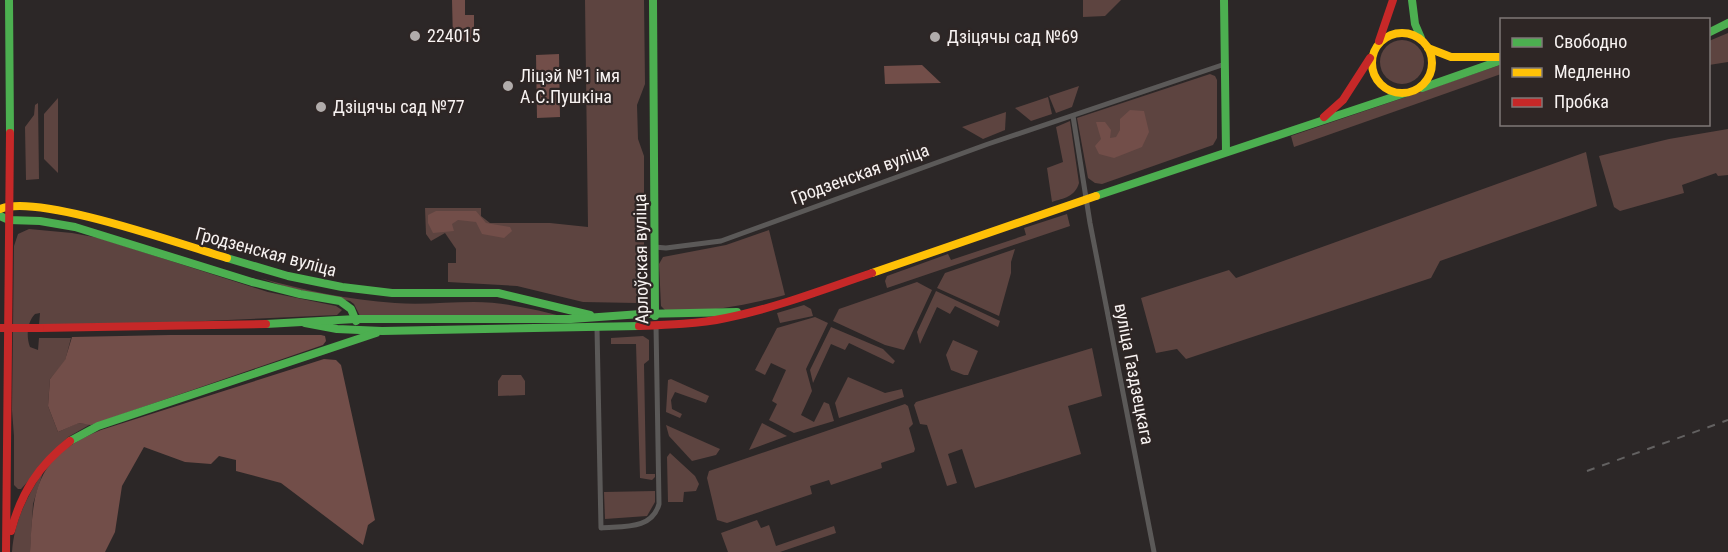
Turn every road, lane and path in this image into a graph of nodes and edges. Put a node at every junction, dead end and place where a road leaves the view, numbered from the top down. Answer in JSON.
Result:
{"nodes":[{"id":1,"x":9,"y":0,"type":"edge"},
{"id":2,"x":653,"y":0,"type":"edge"},
{"id":3,"x":1224,"y":0,"type":"edge"},
{"id":4,"x":1393,"y":0,"type":"edge"},
{"id":5,"x":1412,"y":0,"type":"edge"},
{"id":6,"x":1728,"y":23,"type":"edge"},
{"id":7,"x":1710,"y":32,"type":"edge"},
{"id":8,"x":1422,"y":40,"type":"junction"},
{"id":9,"x":1377,"y":45,"type":"junction"},
{"id":10,"x":1428,"y":48,"type":"junction"},
{"id":11,"x":1372,"y":54,"type":"junction"},
{"id":12,"x":1500,"y":58,"type":"edge"},
{"id":13,"x":1500,"y":59,"type":"edge"},
{"id":14,"x":1225,"y":64,"type":"junction"},
{"id":15,"x":1415,"y":91,"type":"junction"},
{"id":16,"x":1405,"y":93,"type":"junction"},
{"id":17,"x":1074,"y":116,"type":"junction"},
{"id":18,"x":1320,"y":120,"type":"junction"},
{"id":19,"x":1226,"y":152,"type":"junction"},
{"id":20,"x":1086,"y":201,"type":"junction"},
{"id":21,"x":9,"y":205,"type":"junction"},
{"id":22,"x":0,"y":208,"type":"edge"},
{"id":23,"x":0,"y":216,"type":"edge"},
{"id":24,"x":9,"y":220,"type":"junction"},
{"id":25,"x":654,"y":247,"type":"junction"},
{"id":26,"x":751,"y":311,"type":"junction"},
{"id":27,"x":655,"y":314,"type":"junction"},
{"id":28,"x":600,"y":317,"type":"junction"},
{"id":29,"x":356,"y":319,"type":"junction"},
{"id":30,"x":305,"y":323,"type":"junction"},
{"id":31,"x":656,"y":326,"type":"junction"},
{"id":32,"x":0,"y":328,"type":"edge"},
{"id":33,"x":597,"y":328,"type":"junction"},
{"id":34,"x":356,"y":330,"type":"junction"},
{"id":35,"x":382,"y":331,"type":"junction"},
{"id":36,"x":7,"y":552,"type":"edge"},
{"id":37,"x":1154,"y":552,"type":"edge"}],
"edges":[{"from":1,"to":21,"type":"main road"},
{"from":2,"to":25,"type":"main road","name":"Арлоўская вуліца"},
{"from":3,"to":14,"type":"main road"},
{"from":4,"to":9,"type":"main road"},
{"from":5,"to":8,"type":"main road"},
{"from":6,"to":7,"type":"main road"},
{"from":8,"to":9,"type":"main road"},
{"from":8,"to":10,"type":"main road"},
{"from":9,"to":11,"type":"main road"},
{"from":10,"to":12,"type":"main road"},
{"from":10,"to":15,"type":"main road"},
{"from":11,"to":16,"type":"main road"},
{"from":11,"to":18,"type":"main road","name":"Гродзенская вуліца"},
{"from":13,"to":15,"type":"main road"},
{"from":14,"to":17,"type":"street","name":"Гродзенская вуліца"},
{"from":14,"to":19,"type":"main road"},
{"from":15,"to":16,"type":"main road"},
{"from":16,"to":18,"type":"main road","name":"Гродзенская вуліца"},
{"from":17,"to":20,"type":"street"},
{"from":17,"to":25,"type":"street","name":"Гродзенская вуліца"},
{"from":18,"to":19,"type":"main road","name":"Гродзенская вуліца"},
{"from":19,"to":20,"type":"main road","name":"Гродзенская вуліца"},
{"from":20,"to":26,"type":"main road","name":"Гродзенская вуліца"},
{"from":20,"to":37,"type":"street","name":"вуліца Газдзецкага"},
{"from":21,"to":22,"type":"main road","name":"Гродзенская вуліца"},
{"from":21,"to":24,"type":"main road"},
{"from":21,"to":28,"type":"main road","name":"Гродзенская вуліца"},
{"from":23,"to":24,"type":"main road","name":"Гродзенская вуліца"},
{"from":24,"to":29,"type":"main road","name":"Гродзенская вуліца"},
{"from":24,"to":36,"type":"main road"},
{"from":25,"to":27,"type":"main road","name":"Арлоўская вуліца"},
{"from":26,"to":27,"type":"main road","name":"Гродзенская вуліца"},
{"from":26,"to":31,"type":"main road","name":"Гродзенская вуліца"},
{"from":27,"to":28,"type":"main road","name":"Гродзенская вуліца"},
{"from":27,"to":31,"type":"main road","name":"Арлоўская вуліца"},
{"from":28,"to":29,"type":"main road","name":"Гродзенская вуліца"},
{"from":29,"to":30,"type":"main road","name":"Гродзенская вуліца"},
{"from":29,"to":34,"type":"main road"},
{"from":30,"to":32,"type":"main road","name":"Гродзенская вуліца","bridge":true},
{"from":30,"to":34,"type":"main road","name":"Гродзенская вуліца"},
{"from":31,"to":33,"type":"main road","name":"Гродзенская вуліца"},
{"from":31,"to":33,"type":"street","name":"Арлоўская вуліца"},
{"from":33,"to":35,"type":"main road","name":"Гродзенская вуліца"},
{"from":34,"to":35,"type":"main road","name":"Гродзенская вуліца"},
{"from":35,"to":36,"type":"main road"}]}
